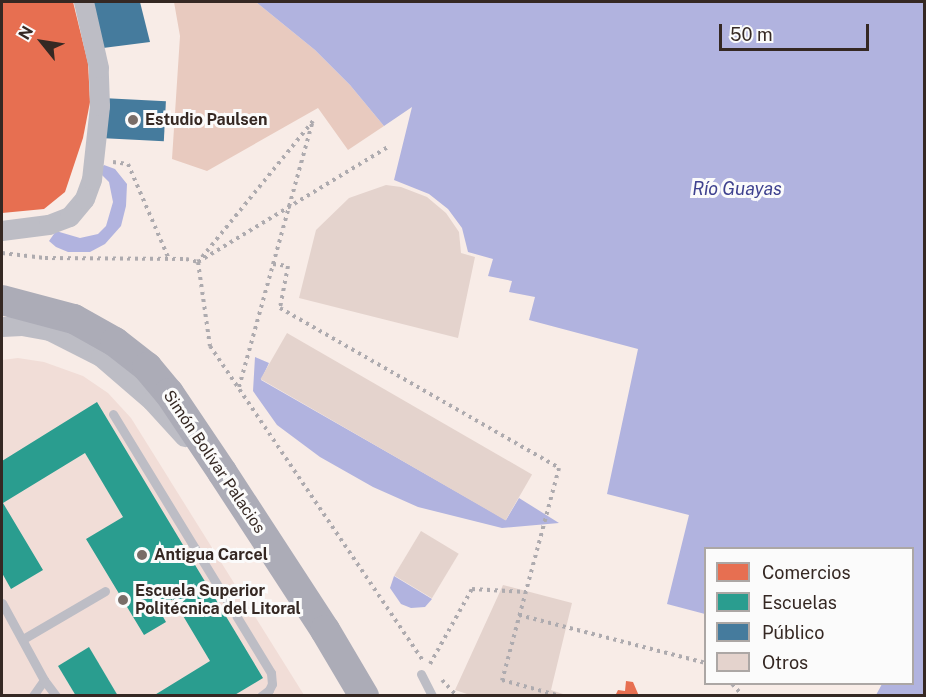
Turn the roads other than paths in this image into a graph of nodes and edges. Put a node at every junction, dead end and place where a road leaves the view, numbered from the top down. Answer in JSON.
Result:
{"nodes":[{"id":1,"x":84,"y":2,"type":"edge"},
{"id":2,"x":2,"y":231,"type":"edge"},
{"id":3,"x":2,"y":300,"type":"edge"},
{"id":4,"x":2,"y":327,"type":"edge"},
{"id":5,"x":113,"y":414,"type":"dead end"},
{"id":6,"x":222,"y":472,"type":"junction"},
{"id":7,"x":105,"y":591,"type":"dead end"},
{"id":8,"x":2,"y":603,"type":"edge"},
{"id":9,"x":23,"y":639,"type":"junction"},
{"id":10,"x":421,"y":674,"type":"dead end"},
{"id":11,"x":44,"y":680,"type":"junction"},
{"id":12,"x":33,"y":696,"type":"edge"},
{"id":13,"x":56,"y":696,"type":"edge"},
{"id":14,"x":261,"y":696,"type":"edge"},
{"id":15,"x":364,"y":696,"type":"edge"},
{"id":16,"x":432,"y":696,"type":"edge"}],
"edges":[{"from":1,"to":2,"type":"street"},
{"from":3,"to":6,"type":"main road","name":"Simón Bolívar Palacios"},
{"from":4,"to":6,"type":"street"},
{"from":5,"to":14,"type":"lane"},
{"from":6,"to":15,"type":"main road","name":"Simón Bolívar Palacios"},
{"from":7,"to":9,"type":"lane"},
{"from":8,"to":9,"type":"lane"},
{"from":9,"to":11,"type":"lane"},
{"from":10,"to":16,"type":"lane"},
{"from":11,"to":12,"type":"lane"},
{"from":11,"to":13,"type":"lane"}]}
